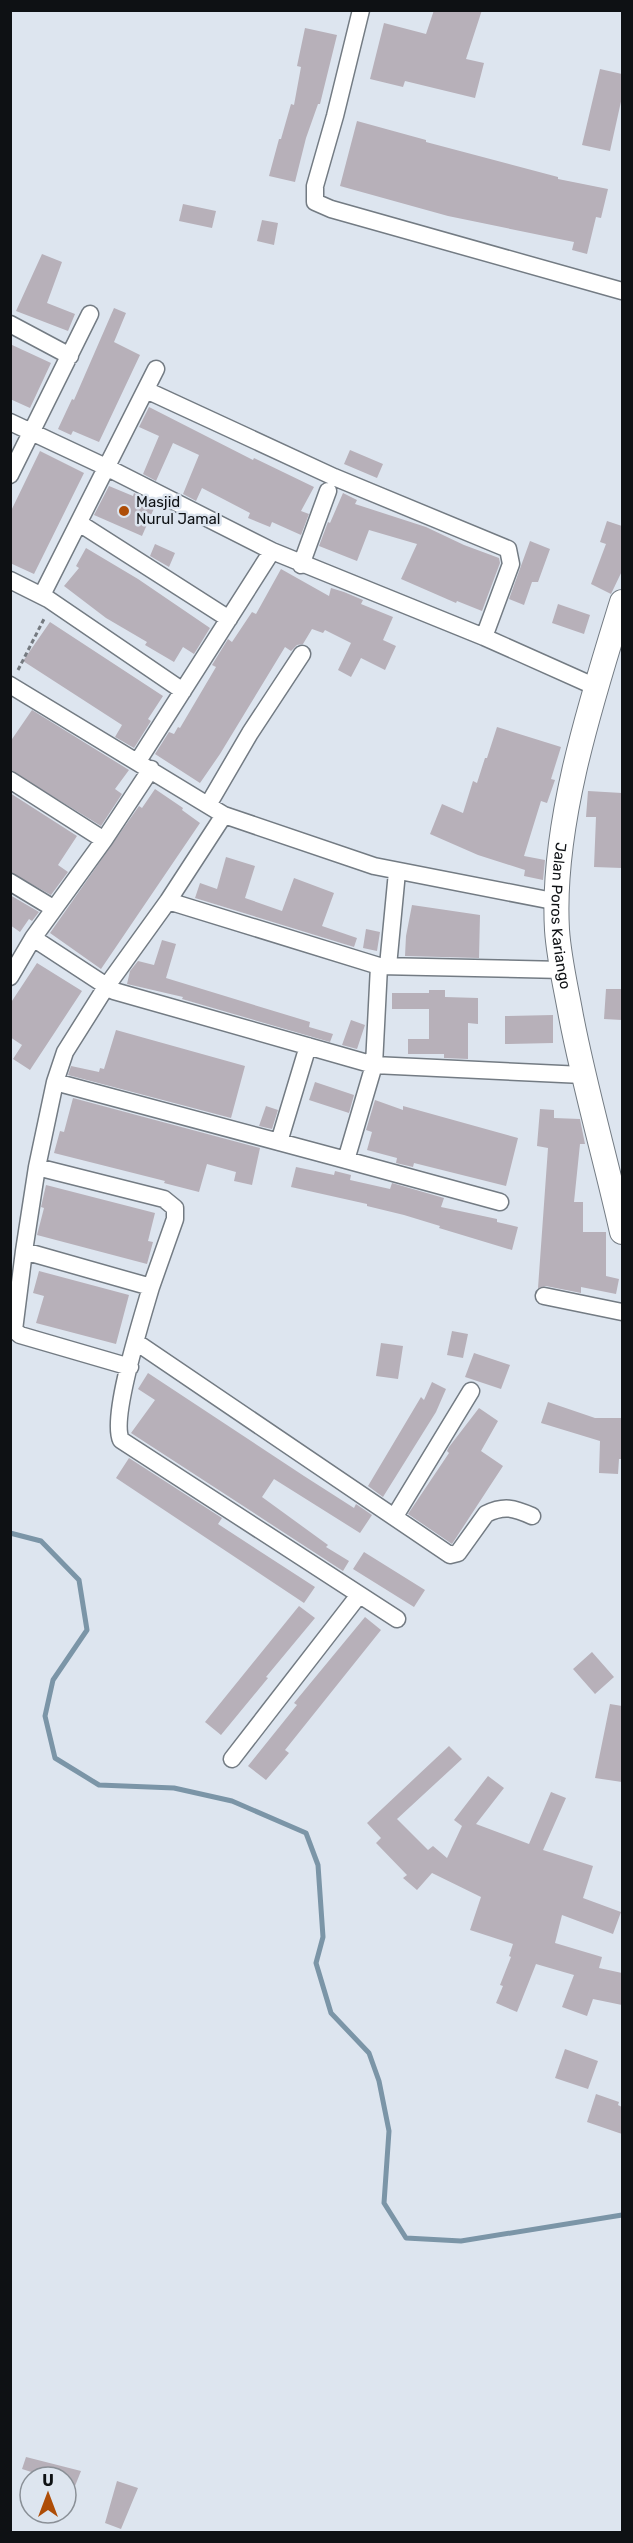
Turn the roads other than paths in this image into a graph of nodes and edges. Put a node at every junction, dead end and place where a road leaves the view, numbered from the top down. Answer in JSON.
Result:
{"nodes":[{"id":1,"x":361,"y":10,"type":"edge"},
{"id":2,"x":622,"y":291,"type":"edge"},
{"id":3,"x":90,"y":314,"type":"dead end"},
{"id":4,"x":10,"y":324,"type":"edge"},
{"id":5,"x":70,"y":356,"type":"junction"},
{"id":6,"x":156,"y":369,"type":"dead end"},
{"id":7,"x":146,"y":390,"type":"junction"},
{"id":8,"x":10,"y":422,"type":"edge"},
{"id":9,"x":31,"y":431,"type":"junction"},
{"id":10,"x":108,"y":468,"type":"junction"},
{"id":11,"x":10,"y":475,"type":"edge"},
{"id":12,"x":328,"y":491,"type":"dead end"},
{"id":13,"x":79,"y":523,"type":"junction"},
{"id":14,"x":272,"y":551,"type":"junction"},
{"id":15,"x":301,"y":565,"type":"junction"},
{"id":16,"x":10,"y":580,"type":"edge"},
{"id":17,"x":47,"y":599,"type":"junction"},
{"id":18,"x":622,"y":602,"type":"edge"},
{"id":19,"x":229,"y":619,"type":"junction"},
{"id":20,"x":484,"y":637,"type":"junction"},
{"id":21,"x":302,"y":654,"type":"dead end"},
{"id":22,"x":13,"y":680,"type":"edge"},
{"id":23,"x":596,"y":687,"type":"junction"},
{"id":24,"x":183,"y":691,"type":"junction"},
{"id":25,"x":144,"y":765,"type":"junction"},
{"id":26,"x":10,"y":780,"type":"edge"},
{"id":27,"x":208,"y":805,"type":"junction"},
{"id":28,"x":224,"y":815,"type":"junction"},
{"id":29,"x":104,"y":840,"type":"junction"},
{"id":30,"x":397,"y":872,"type":"junction"},
{"id":31,"x":10,"y":882,"type":"edge"},
{"id":32,"x":168,"y":901,"type":"junction"},
{"id":33,"x":558,"y":902,"type":"junction"},
{"id":34,"x":53,"y":908,"type":"junction"},
{"id":35,"x":33,"y":938,"type":"junction"},
{"id":36,"x":383,"y":966,"type":"junction"},
{"id":37,"x":563,"y":970,"type":"junction"},
{"id":38,"x":10,"y":977,"type":"edge"},
{"id":39,"x":106,"y":987,"type":"junction"},
{"id":40,"x":308,"y":1046,"type":"junction"},
{"id":41,"x":374,"y":1065,"type":"junction"},
{"id":42,"x":583,"y":1075,"type":"junction"},
{"id":43,"x":55,"y":1082,"type":"junction"},
{"id":44,"x":279,"y":1142,"type":"junction"},
{"id":45,"x":346,"y":1160,"type":"junction"},
{"id":46,"x":37,"y":1167,"type":"junction"},
{"id":47,"x":501,"y":1202,"type":"dead end"},
{"id":48,"x":622,"y":1232,"type":"edge"},
{"id":49,"x":24,"y":1251,"type":"junction"},
{"id":50,"x":151,"y":1287,"type":"junction"},
{"id":51,"x":544,"y":1296,"type":"dead end"},
{"id":52,"x":622,"y":1312,"type":"edge"},
{"id":53,"x":136,"y":1342,"type":"junction"},
{"id":54,"x":130,"y":1367,"type":"junction"},
{"id":55,"x":471,"y":1391,"type":"dead end"},
{"id":56,"x":395,"y":1516,"type":"junction"},
{"id":57,"x":532,"y":1516,"type":"dead end"},
{"id":58,"x":359,"y":1595,"type":"junction"},
{"id":59,"x":397,"y":1619,"type":"dead end"},
{"id":60,"x":232,"y":1759,"type":"dead end"}],
"edges":[{"from":1,"to":2,"type":"street"},
{"from":3,"to":5,"type":"street"},
{"from":4,"to":5,"type":"street"},
{"from":5,"to":9,"type":"street"},
{"from":6,"to":7,"type":"street"},
{"from":7,"to":10,"type":"street"},
{"from":7,"to":20,"type":"street"},
{"from":8,"to":9,"type":"street"},
{"from":9,"to":10,"type":"street"},
{"from":9,"to":11,"type":"street"},
{"from":10,"to":13,"type":"street"},
{"from":10,"to":14,"type":"street"},
{"from":12,"to":15,"type":"street"},
{"from":13,"to":17,"type":"street"},
{"from":13,"to":19,"type":"street"},
{"from":14,"to":15,"type":"street"},
{"from":14,"to":19,"type":"street"},
{"from":15,"to":20,"type":"street"},
{"from":16,"to":17,"type":"street"},
{"from":17,"to":24,"type":"street"},
{"from":18,"to":23,"type":"main road","name":"Jalan Poros Kariango"},
{"from":19,"to":24,"type":"street"},
{"from":20,"to":23,"type":"street"},
{"from":21,"to":27,"type":"street"},
{"from":22,"to":25,"type":"street"},
{"from":23,"to":33,"type":"main road","name":"Jalan Poros Kariango"},
{"from":24,"to":25,"type":"street"},
{"from":25,"to":27,"type":"street"},
{"from":25,"to":29,"type":"street"},
{"from":26,"to":29,"type":"street"},
{"from":27,"to":28,"type":"street"},
{"from":28,"to":30,"type":"street"},
{"from":28,"to":32,"type":"street"},
{"from":29,"to":34,"type":"street"},
{"from":30,"to":33,"type":"street"},
{"from":30,"to":36,"type":"street"},
{"from":31,"to":34,"type":"street"},
{"from":32,"to":36,"type":"street"},
{"from":32,"to":39,"type":"street"},
{"from":33,"to":37,"type":"main road","name":"Jalan Poros Kariango"},
{"from":34,"to":35,"type":"street"},
{"from":35,"to":38,"type":"street"},
{"from":35,"to":39,"type":"street"},
{"from":36,"to":37,"type":"street"},
{"from":36,"to":41,"type":"street"},
{"from":37,"to":42,"type":"main road","name":"Jalan Poros Kariango"},
{"from":39,"to":40,"type":"street"},
{"from":39,"to":43,"type":"street"},
{"from":40,"to":41,"type":"street"},
{"from":40,"to":44,"type":"street"},
{"from":41,"to":42,"type":"street"},
{"from":41,"to":45,"type":"street"},
{"from":42,"to":48,"type":"main road","name":"Jalan Poros Kariango"},
{"from":43,"to":44,"type":"street"},
{"from":43,"to":46,"type":"street"},
{"from":44,"to":45,"type":"street"},
{"from":45,"to":47,"type":"street"},
{"from":46,"to":49,"type":"street"},
{"from":46,"to":50,"type":"street"},
{"from":49,"to":50,"type":"street"},
{"from":49,"to":54,"type":"street"},
{"from":50,"to":53,"type":"street"},
{"from":51,"to":52,"type":"street"},
{"from":53,"to":54,"type":"street"},
{"from":53,"to":56,"type":"street"},
{"from":54,"to":58,"type":"street"},
{"from":55,"to":56,"type":"street"},
{"from":56,"to":57,"type":"street"},
{"from":58,"to":59,"type":"street"},
{"from":58,"to":60,"type":"street"}]}
